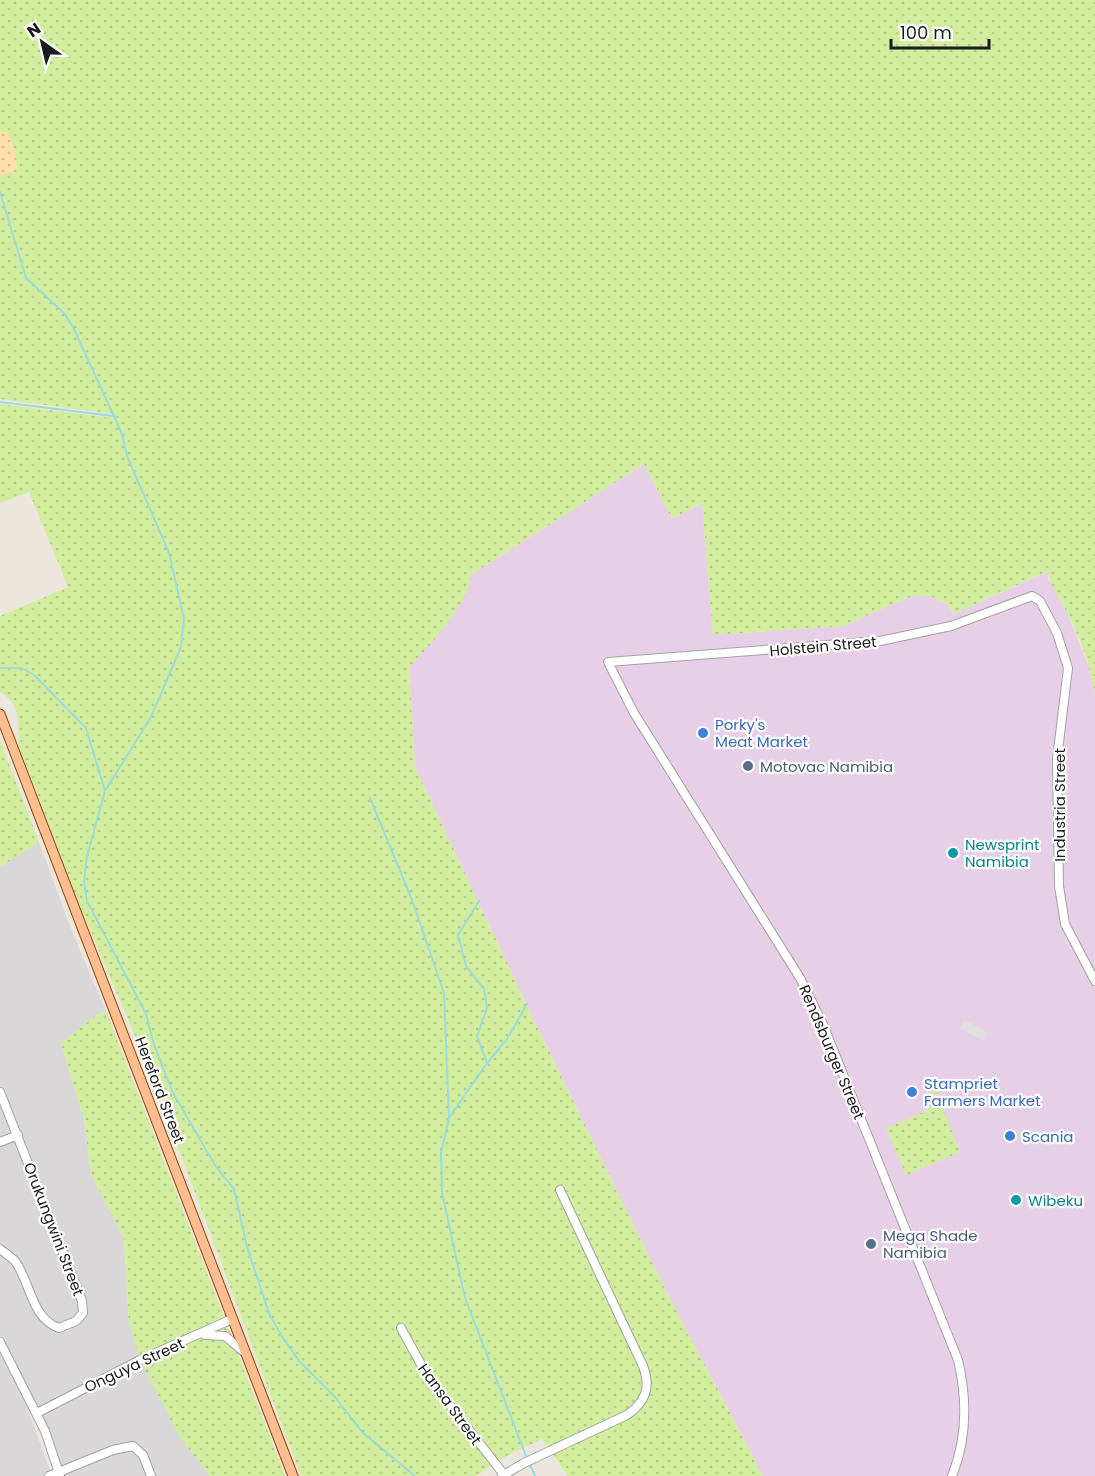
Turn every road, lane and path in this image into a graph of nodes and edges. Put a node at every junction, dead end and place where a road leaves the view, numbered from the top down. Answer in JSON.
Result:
{"nodes":[{"id":1,"x":1032,"y":596,"type":"joint"},
{"id":2,"x":608,"y":662,"type":"joint"},
{"id":3,"x":0,"y":714,"type":"edge"},
{"id":4,"x":1095,"y":981,"type":"edge"},
{"id":5,"x":0,"y":1092,"type":"edge"},
{"id":6,"x":18,"y":1135,"type":"junction"},
{"id":7,"x":0,"y":1142,"type":"edge"},
{"id":8,"x":560,"y":1190,"type":"dead end"},
{"id":9,"x":0,"y":1249,"type":"edge"},
{"id":10,"x":232,"y":1319,"type":"junction"},
{"id":11,"x":401,"y":1328,"type":"dead end"},
{"id":12,"x":198,"y":1336,"type":"junction"},
{"id":13,"x":0,"y":1342,"type":"edge"},
{"id":14,"x":247,"y":1356,"type":"junction"},
{"id":15,"x":37,"y":1413,"type":"junction"},
{"id":16,"x":60,"y":1474,"type":"edge"},
{"id":17,"x":49,"y":1476,"type":"edge"},
{"id":18,"x":151,"y":1476,"type":"edge"},
{"id":19,"x":293,"y":1476,"type":"edge"},
{"id":20,"x":504,"y":1476,"type":"edge"},
{"id":21,"x":952,"y":1476,"type":"edge"}],
"edges":[{"from":1,"to":2,"type":"street","name":"Holstein Street"},
{"from":1,"to":4,"type":"street","name":"Industria Street"},
{"from":2,"to":21,"type":"street","name":"Rendsburger Street"},
{"from":3,"to":10,"type":"main road","name":"Hereford Street"},
{"from":5,"to":6,"type":"street","name":"Orukungwini Street"},
{"from":6,"to":7,"type":"street"},
{"from":6,"to":9,"type":"street","name":"Orukungwini Street"},
{"from":8,"to":20,"type":"street"},
{"from":10,"to":12,"type":"street","name":"Onguya Street"},
{"from":10,"to":14,"type":"main road","name":"Hereford Street"},
{"from":11,"to":20,"type":"street","name":"Hansa Street"},
{"from":12,"to":14,"type":"street"},
{"from":12,"to":15,"type":"street","name":"Onguya Street"},
{"from":13,"to":15,"type":"street"},
{"from":14,"to":19,"type":"main road","name":"Hereford Street"},
{"from":15,"to":16,"type":"street"},
{"from":16,"to":17,"type":"street"},
{"from":16,"to":18,"type":"street"}]}
